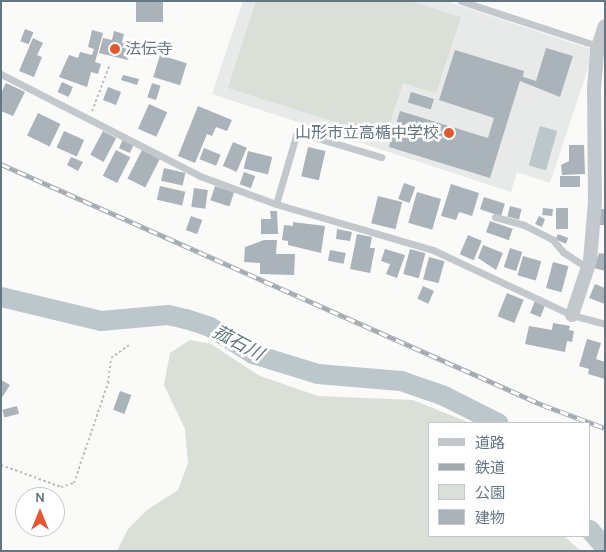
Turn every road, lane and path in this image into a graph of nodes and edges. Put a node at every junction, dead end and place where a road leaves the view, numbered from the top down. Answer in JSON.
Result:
{"nodes":[{"id":1,"x":461,"y":1,"type":"edge"},
{"id":2,"x":605,"y":26,"type":"edge"},
{"id":3,"x":600,"y":50,"type":"edge"},
{"id":4,"x":110,"y":64,"type":"dead end"},
{"id":5,"x":1,"y":74,"type":"edge"},
{"id":6,"x":600,"y":113,"type":"edge"},
{"id":7,"x":89,"y":118,"type":"junction"},
{"id":8,"x":381,"y":156,"type":"dead end"},
{"id":9,"x":276,"y":204,"type":"junction"},
{"id":10,"x":495,"y":217,"type":"dead end"},
{"id":11,"x":588,"y":268,"type":"junction"},
{"id":12,"x":572,"y":315,"type":"junction"},
{"id":13,"x":605,"y":324,"type":"edge"},
{"id":14,"x":129,"y":345,"type":"dead end"},
{"id":15,"x":1,"y":465,"type":"edge"}],
"edges":[{"from":1,"to":3,"type":"lane"},
{"from":2,"to":3,"type":"street"},
{"from":3,"to":6,"type":"street"},
{"from":4,"to":7,"type":"path"},
{"from":5,"to":7,"type":"lane"},
{"from":6,"to":11,"type":"street"},
{"from":7,"to":9,"type":"lane"},
{"from":8,"to":9,"type":"lane"},
{"from":9,"to":12,"type":"lane"},
{"from":10,"to":11,"type":"lane"},
{"from":11,"to":12,"type":"street"},
{"from":12,"to":13,"type":"lane"},
{"from":14,"to":15,"type":"path"}]}
